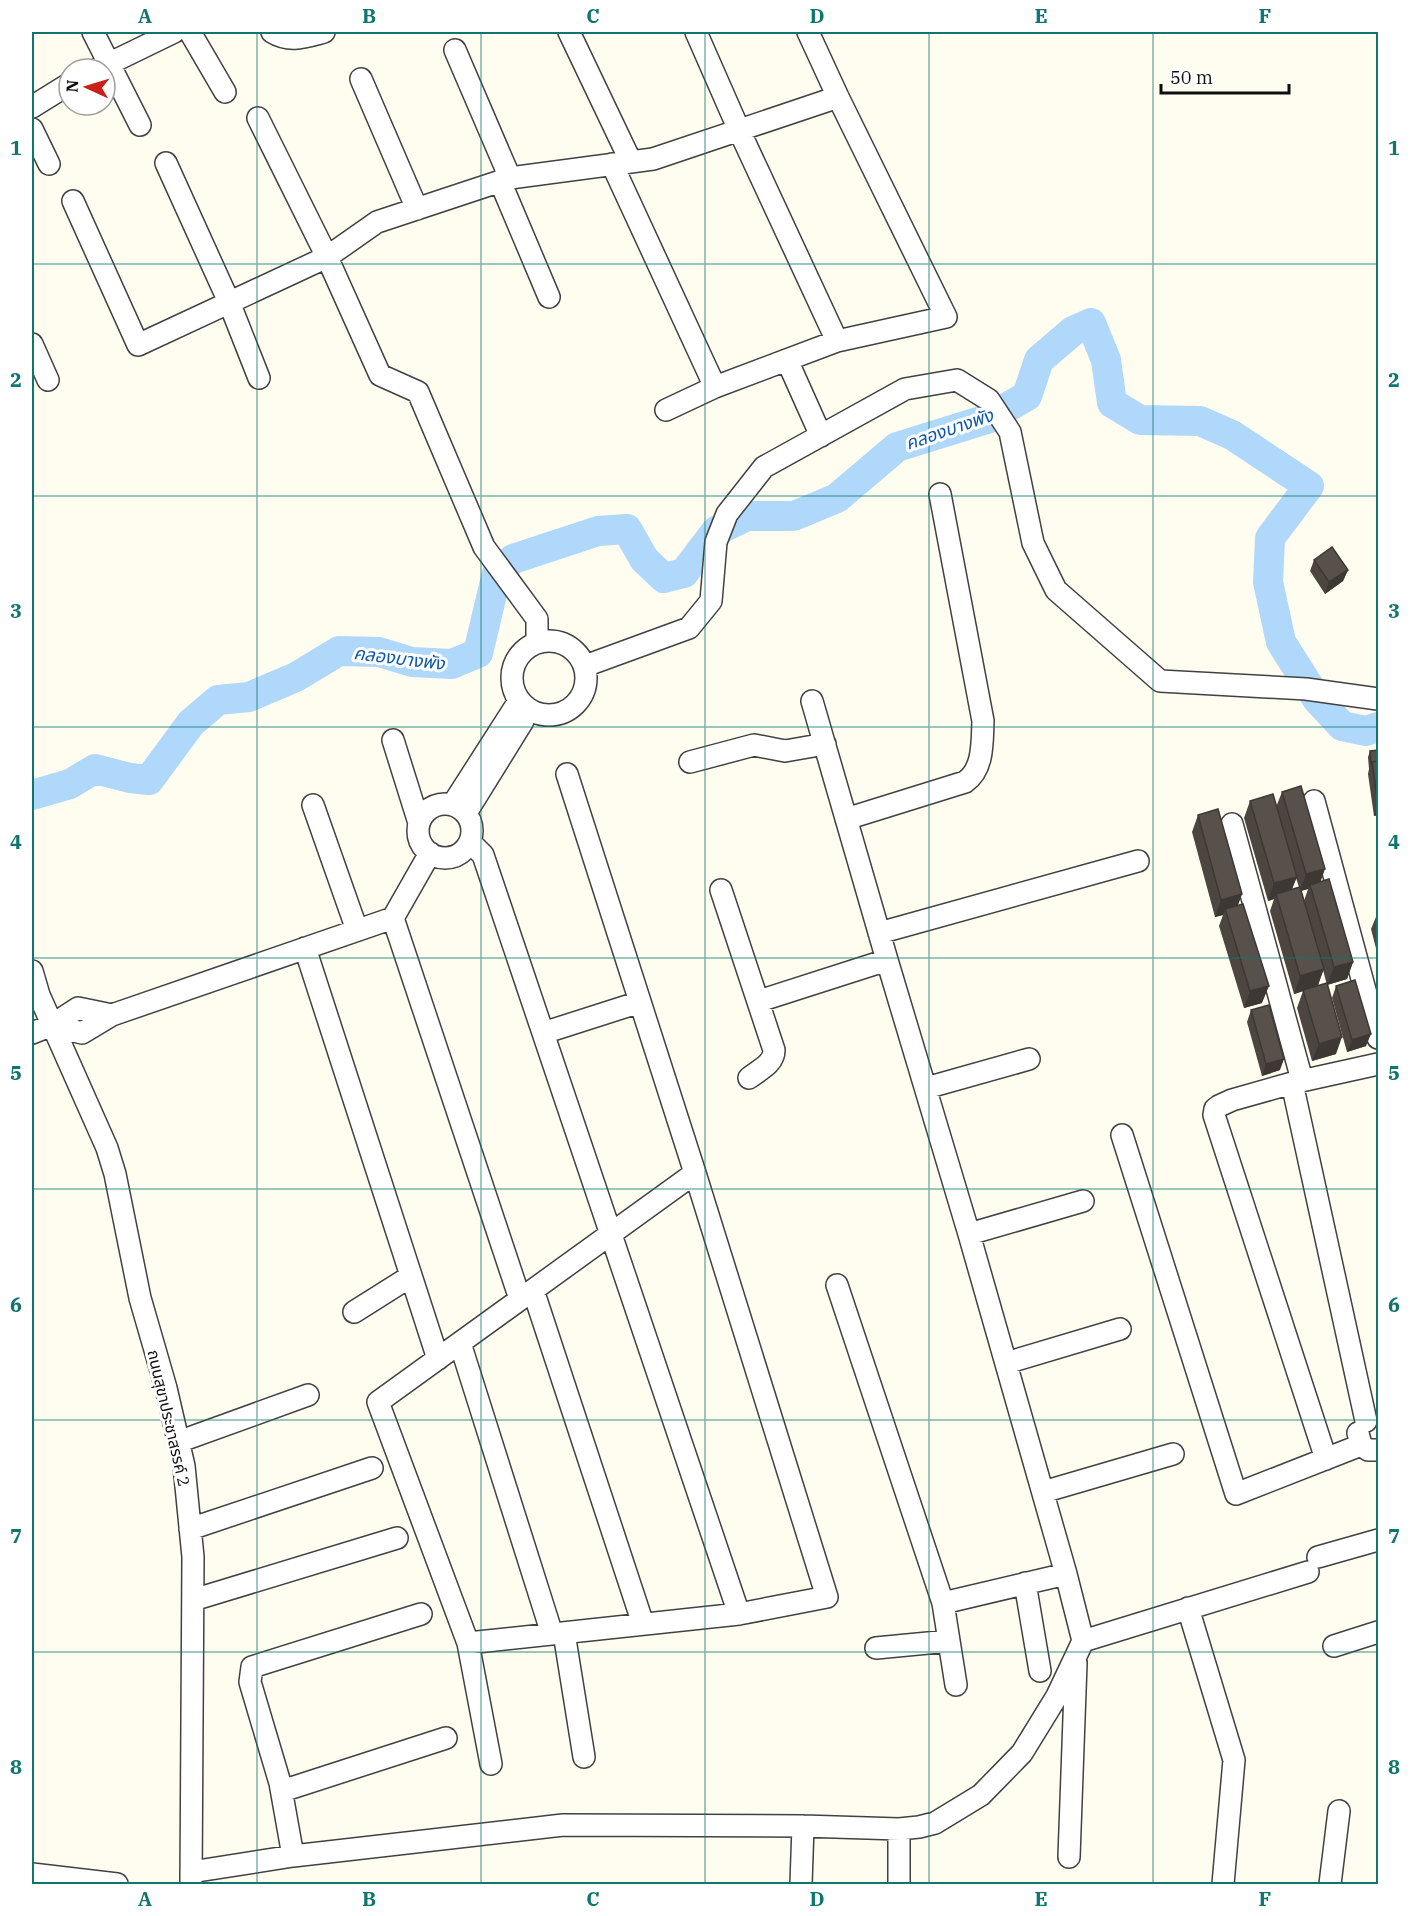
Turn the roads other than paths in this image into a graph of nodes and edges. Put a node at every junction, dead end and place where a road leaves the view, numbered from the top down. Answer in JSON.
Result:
{"nodes":[{"id":1,"x":93,"y":32,"type":"edge"},
{"id":2,"x":174,"y":32,"type":"edge"},
{"id":3,"x":190,"y":32,"type":"edge"},
{"id":4,"x":272,"y":32,"type":"edge"},
{"id":5,"x":324,"y":32,"type":"edge"},
{"id":6,"x":569,"y":32,"type":"edge"},
{"id":7,"x":696,"y":32,"type":"edge"},
{"id":8,"x":808,"y":32,"type":"edge"},
{"id":9,"x":455,"y":50,"type":"dead end"},
{"id":10,"x":101,"y":57,"type":"edge"},
{"id":11,"x":117,"y":60,"type":"edge"},
{"id":12,"x":361,"y":79,"type":"dead end"},
{"id":13,"x":117,"y":87,"type":"edge"},
{"id":14,"x":57,"y":91,"type":"edge"},
{"id":15,"x":225,"y":92,"type":"dead end"},
{"id":16,"x":838,"y":97,"type":"junction"},
{"id":17,"x":32,"y":107,"type":"edge"},
{"id":18,"x":258,"y":118,"type":"dead end"},
{"id":19,"x":140,"y":125,"type":"dead end"},
{"id":20,"x":32,"y":129,"type":"edge"},
{"id":21,"x":739,"y":130,"type":"junction"},
{"id":22,"x":166,"y":163,"type":"dead end"},
{"id":23,"x":621,"y":163,"type":"junction"},
{"id":24,"x":49,"y":164,"type":"dead end"},
{"id":25,"x":505,"y":179,"type":"junction"},
{"id":26,"x":73,"y":201,"type":"dead end"},
{"id":27,"x":417,"y":209,"type":"junction"},
{"id":28,"x":327,"y":257,"type":"junction"},
{"id":29,"x":549,"y":297,"type":"dead end"},
{"id":30,"x":229,"y":302,"type":"junction"},
{"id":31,"x":837,"y":341,"type":"junction"},
{"id":32,"x":32,"y":344,"type":"edge"},
{"id":33,"x":787,"y":360,"type":"junction"},
{"id":34,"x":259,"y":378,"type":"dead end"},
{"id":35,"x":48,"y":380,"type":"dead end"},
{"id":36,"x":715,"y":387,"type":"junction"},
{"id":37,"x":666,"y":410,"type":"dead end"},
{"id":38,"x":821,"y":436,"type":"junction"},
{"id":39,"x":940,"y":494,"type":"dead end"},
{"id":40,"x":537,"y":642,"type":"junction"},
{"id":41,"x":585,"y":666,"type":"junction"},
{"id":42,"x":1378,"y":699,"type":"edge"},
{"id":43,"x":812,"y":701,"type":"dead end"},
{"id":44,"x":525,"y":706,"type":"junction"},
{"id":45,"x":393,"y":740,"type":"dead end"},
{"id":46,"x":825,"y":744,"type":"junction"},
{"id":47,"x":690,"y":762,"type":"dead end"},
{"id":48,"x":567,"y":774,"type":"dead end"},
{"id":49,"x":1314,"y":801,"type":"dead end"},
{"id":50,"x":313,"y":805,"type":"dead end"},
{"id":51,"x":459,"y":809,"type":"junction"},
{"id":52,"x":846,"y":819,"type":"junction"},
{"id":53,"x":419,"y":823,"type":"junction"},
{"id":54,"x":1233,"y":824,"type":"dead end"},
{"id":55,"x":470,"y":842,"type":"junction"},
{"id":56,"x":430,"y":853,"type":"junction"},
{"id":57,"x":1138,"y":861,"type":"dead end"},
{"id":58,"x":721,"y":890,"type":"dead end"},
{"id":59,"x":393,"y":918,"type":"junction"},
{"id":60,"x":357,"y":930,"type":"junction"},
{"id":61,"x":879,"y":933,"type":"junction"},
{"id":62,"x":305,"y":948,"type":"junction"},
{"id":63,"x":887,"y":960,"type":"junction"},
{"id":64,"x":32,"y":978,"type":"edge"},
{"id":65,"x":759,"y":1001,"type":"junction"},
{"id":66,"x":640,"y":1002,"type":"junction"},
{"id":67,"x":52,"y":1025,"type":"junction"},
{"id":68,"x":32,"y":1033,"type":"edge"},
{"id":69,"x":543,"y":1033,"type":"junction"},
{"id":70,"x":1378,"y":1038,"type":"edge"},
{"id":71,"x":1029,"y":1059,"type":"dead end"},
{"id":72,"x":1378,"y":1064,"type":"edge"},
{"id":73,"x":749,"y":1078,"type":"dead end"},
{"id":74,"x":1297,"y":1082,"type":"junction"},
{"id":75,"x":926,"y":1088,"type":"junction"},
{"id":76,"x":1122,"y":1135,"type":"dead end"},
{"id":77,"x":695,"y":1173,"type":"junction"},
{"id":78,"x":1083,"y":1201,"type":"dead end"},
{"id":79,"x":610,"y":1234,"type":"junction"},
{"id":80,"x":969,"y":1234,"type":"junction"},
{"id":81,"x":411,"y":1276,"type":"junction"},
{"id":82,"x":837,"y":1286,"type":"dead end"},
{"id":83,"x":527,"y":1295,"type":"junction"},
{"id":84,"x":354,"y":1312,"type":"dead end"},
{"id":85,"x":1120,"y":1329,"type":"dead end"},
{"id":86,"x":460,"y":1343,"type":"junction"},
{"id":87,"x":438,"y":1359,"type":"junction"},
{"id":88,"x":1006,"y":1363,"type":"junction"},
{"id":89,"x":308,"y":1395,"type":"dead end"},
{"id":90,"x":1372,"y":1420,"type":"edge"},
{"id":91,"x":178,"y":1442,"type":"junction"},
{"id":92,"x":1374,"y":1451,"type":"edge"},
{"id":93,"x":1173,"y":1454,"type":"dead end"},
{"id":94,"x":1326,"y":1459,"type":"junction"},
{"id":95,"x":372,"y":1467,"type":"dead end"},
{"id":96,"x":1043,"y":1492,"type":"junction"},
{"id":97,"x":190,"y":1529,"type":"junction"},
{"id":98,"x":397,"y":1538,"type":"dead end"},
{"id":99,"x":1378,"y":1540,"type":"edge"},
{"id":100,"x":1066,"y":1574,"type":"junction"},
{"id":101,"x":1025,"y":1583,"type":"junction"},
{"id":102,"x":193,"y":1600,"type":"junction"},
{"id":103,"x":943,"y":1603,"type":"junction"},
{"id":104,"x":1188,"y":1608,"type":"junction"},
{"id":105,"x":421,"y":1614,"type":"dead end"},
{"id":106,"x":739,"y":1614,"type":"junction"},
{"id":107,"x":643,"y":1624,"type":"junction"},
{"id":108,"x":1378,"y":1632,"type":"edge"},
{"id":109,"x":558,"y":1633,"type":"junction"},
{"id":110,"x":949,"y":1641,"type":"junction"},
{"id":111,"x":468,"y":1643,"type":"junction"},
{"id":112,"x":1334,"y":1646,"type":"dead end"},
{"id":113,"x":1080,"y":1647,"type":"junction"},
{"id":114,"x":876,"y":1648,"type":"dead end"},
{"id":115,"x":1041,"y":1671,"type":"dead end"},
{"id":116,"x":956,"y":1685,"type":"dead end"},
{"id":117,"x":446,"y":1738,"type":"dead end"},
{"id":118,"x":584,"y":1757,"type":"dead end"},
{"id":119,"x":491,"y":1764,"type":"dead end"},
{"id":120,"x":282,"y":1791,"type":"junction"},
{"id":121,"x":1339,"y":1810,"type":"dead end"},
{"id":122,"x":803,"y":1826,"type":"junction"},
{"id":123,"x":899,"y":1829,"type":"junction"},
{"id":124,"x":293,"y":1856,"type":"junction"},
{"id":125,"x":1069,"y":1857,"type":"dead end"},
{"id":126,"x":43,"y":1878,"type":"edge"},
{"id":127,"x":191,"y":1878,"type":"edge"},
{"id":128,"x":117,"y":1884,"type":"edge"},
{"id":129,"x":801,"y":1884,"type":"edge"},
{"id":130,"x":899,"y":1884,"type":"edge"},
{"id":131,"x":1223,"y":1884,"type":"edge"},
{"id":132,"x":1330,"y":1884,"type":"edge"}],
"edges":[{"from":1,"to":10,"type":"street"},
{"from":2,"to":11,"type":"street"},
{"from":3,"to":15,"type":"street"},
{"from":4,"to":5,"type":"street"},
{"from":6,"to":23,"type":"street"},
{"from":7,"to":21,"type":"street"},
{"from":8,"to":16,"type":"street"},
{"from":9,"to":25,"type":"street"},
{"from":12,"to":27,"type":"street"},
{"from":13,"to":19,"type":"street"},
{"from":14,"to":17,"type":"street"},
{"from":16,"to":21,"type":"street"},
{"from":16,"to":31,"type":"street"},
{"from":18,"to":28,"type":"street"},
{"from":20,"to":24,"type":"street"},
{"from":21,"to":23,"type":"street"},
{"from":21,"to":31,"type":"street"},
{"from":22,"to":30,"type":"street"},
{"from":23,"to":25,"type":"street"},
{"from":23,"to":36,"type":"street"},
{"from":25,"to":27,"type":"street"},
{"from":25,"to":29,"type":"street"},
{"from":26,"to":30,"type":"street"},
{"from":27,"to":28,"type":"street"},
{"from":28,"to":30,"type":"street"},
{"from":28,"to":40,"type":"street"},
{"from":30,"to":34,"type":"street"},
{"from":31,"to":33,"type":"street"},
{"from":32,"to":35,"type":"street"},
{"from":33,"to":36,"type":"street"},
{"from":33,"to":38,"type":"street"},
{"from":36,"to":37,"type":"street"},
{"from":38,"to":41,"type":"street"},
{"from":38,"to":42,"type":"street"},
{"from":39,"to":52,"type":"street"},
{"from":40,"to":41,"type":"street"},
{"from":40,"to":44,"type":"street"},
{"from":41,"to":44,"type":"street"},
{"from":43,"to":46,"type":"street"},
{"from":44,"to":51,"type":"street"},
{"from":45,"to":53,"type":"street"},
{"from":46,"to":47,"type":"street"},
{"from":46,"to":52,"type":"street"},
{"from":48,"to":66,"type":"street"},
{"from":49,"to":70,"type":"street"},
{"from":50,"to":60,"type":"street"},
{"from":51,"to":53,"type":"street"},
{"from":51,"to":55,"type":"street"},
{"from":52,"to":61,"type":"street"},
{"from":53,"to":56,"type":"street"},
{"from":54,"to":74,"type":"street"},
{"from":55,"to":56,"type":"street"},
{"from":55,"to":69,"type":"street"},
{"from":56,"to":59,"type":"street"},
{"from":57,"to":61,"type":"street"},
{"from":58,"to":65,"type":"street"},
{"from":59,"to":60,"type":"street"},
{"from":59,"to":83,"type":"street"},
{"from":60,"to":62,"type":"street"},
{"from":61,"to":63,"type":"street"},
{"from":62,"to":67,"type":"street"},
{"from":62,"to":81,"type":"street"},
{"from":63,"to":65,"type":"street"},
{"from":63,"to":75,"type":"street"},
{"from":64,"to":67,"type":"street","name":"ถนนสุขาประชาสรรค์ 2"},
{"from":65,"to":73,"type":"street"},
{"from":66,"to":69,"type":"street"},
{"from":66,"to":77,"type":"street"},
{"from":67,"to":68,"type":"street"},
{"from":67,"to":91,"type":"street","name":"ถนนสุขาประชาสรรค์ 2"},
{"from":69,"to":79,"type":"street"},
{"from":71,"to":75,"type":"street"},
{"from":72,"to":74,"type":"street"},
{"from":74,"to":90,"type":"street"},
{"from":74,"to":94,"type":"street"},
{"from":75,"to":80,"type":"street"},
{"from":76,"to":94,"type":"street"},
{"from":77,"to":79,"type":"street"},
{"from":77,"to":106,"type":"street"},
{"from":78,"to":80,"type":"street"},
{"from":79,"to":83,"type":"street"},
{"from":79,"to":106,"type":"street"},
{"from":80,"to":88,"type":"street"},
{"from":81,"to":84,"type":"street"},
{"from":81,"to":87,"type":"street"},
{"from":82,"to":103,"type":"street"},
{"from":83,"to":86,"type":"street"},
{"from":83,"to":107,"type":"street"},
{"from":85,"to":88,"type":"street"},
{"from":86,"to":87,"type":"street"},
{"from":86,"to":109,"type":"street"},
{"from":87,"to":111,"type":"street"},
{"from":88,"to":96,"type":"street"},
{"from":89,"to":91,"type":"street"},
{"from":90,"to":92,"type":"street"},
{"from":91,"to":97,"type":"street","name":"ถนนสุขาประชาสรรค์ 2"},
{"from":92,"to":94,"type":"street"},
{"from":93,"to":96,"type":"street"},
{"from":95,"to":97,"type":"street"},
{"from":96,"to":100,"type":"street"},
{"from":97,"to":102,"type":"street","name":"ถนนสุขาประชาสรรค์ 2"},
{"from":98,"to":102,"type":"street"},
{"from":99,"to":104,"type":"street"},
{"from":100,"to":101,"type":"street"},
{"from":100,"to":113,"type":"street"},
{"from":101,"to":103,"type":"street"},
{"from":101,"to":115,"type":"street"},
{"from":102,"to":127,"type":"street","name":"ถนนสุขาประชาสรรค์ 2"},
{"from":103,"to":110,"type":"street"},
{"from":104,"to":113,"type":"street"},
{"from":104,"to":131,"type":"street"},
{"from":105,"to":120,"type":"street"},
{"from":106,"to":107,"type":"street"},
{"from":107,"to":109,"type":"street"},
{"from":108,"to":112,"type":"street"},
{"from":109,"to":111,"type":"street"},
{"from":109,"to":118,"type":"street"},
{"from":110,"to":114,"type":"street"},
{"from":110,"to":116,"type":"street"},
{"from":111,"to":119,"type":"street"},
{"from":113,"to":123,"type":"street"},
{"from":113,"to":125,"type":"street"},
{"from":117,"to":120,"type":"street"},
{"from":120,"to":124,"type":"street"},
{"from":121,"to":132,"type":"street"},
{"from":122,"to":123,"type":"street"},
{"from":122,"to":124,"type":"street"},
{"from":122,"to":129,"type":"street"},
{"from":123,"to":130,"type":"street"},
{"from":124,"to":127,"type":"street"},
{"from":126,"to":128,"type":"street"}]}
